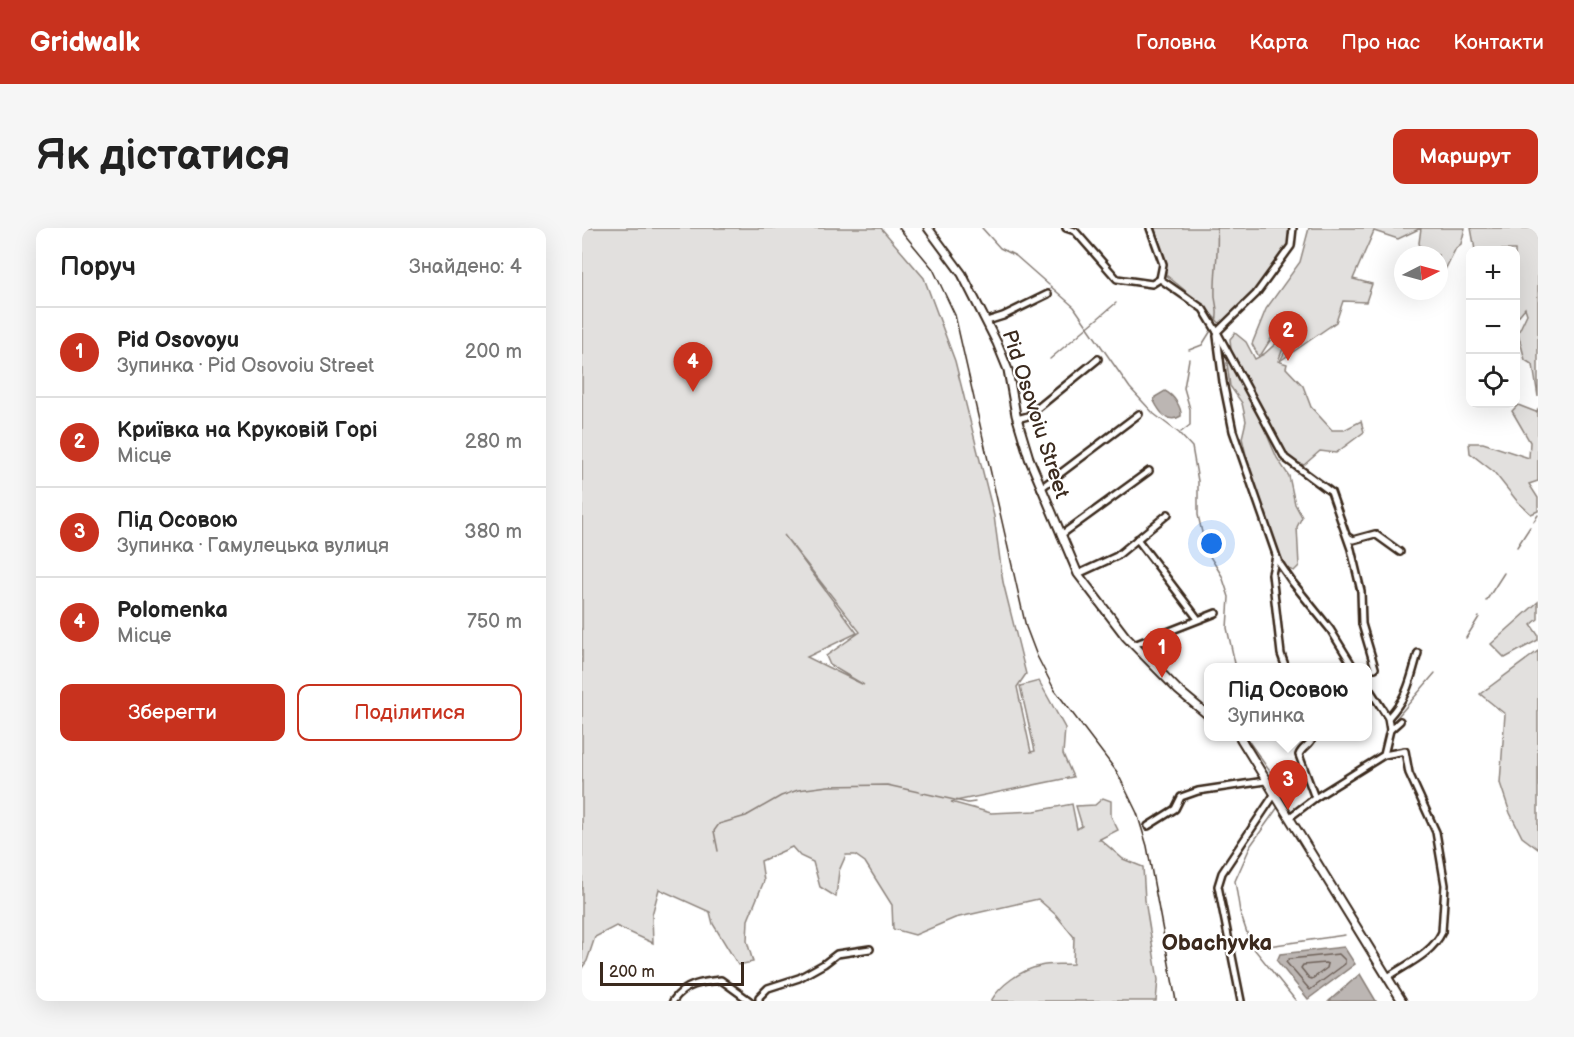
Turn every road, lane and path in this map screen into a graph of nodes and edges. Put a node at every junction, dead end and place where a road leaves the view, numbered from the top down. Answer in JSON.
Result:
{"nodes":[{"id":1,"x":928,"y":228,"type":"edge"},
{"id":2,"x":1066,"y":228,"type":"edge"},
{"id":3,"x":1150,"y":228,"type":"edge"},
{"id":4,"x":1293,"y":228,"type":"edge"},
{"id":5,"x":1160,"y":279,"type":"junction"},
{"id":6,"x":1048,"y":294,"type":"dead end"},
{"id":7,"x":987,"y":321,"type":"junction"},
{"id":8,"x":1217,"y":332,"type":"junction"},
{"id":9,"x":1098,"y":359,"type":"dead end"},
{"id":10,"x":1139,"y":414,"type":"dead end"},
{"id":11,"x":1017,"y":419,"type":"junction"},
{"id":12,"x":1149,"y":471,"type":"dead end"},
{"id":13,"x":1041,"y":488,"type":"junction"},
{"id":14,"x":1168,"y":514,"type":"dead end"},
{"id":15,"x":1060,"y":536,"type":"junction"},
{"id":16,"x":1348,"y":537,"type":"junction"},
{"id":17,"x":1137,"y":539,"type":"junction"},
{"id":18,"x":1400,"y":552,"type":"dead end"},
{"id":19,"x":1276,"y":555,"type":"junction"},
{"id":20,"x":1078,"y":574,"type":"junction"},
{"id":21,"x":1216,"y":613,"type":"dead end"},
{"id":22,"x":1198,"y":619,"type":"junction"},
{"id":23,"x":1134,"y":645,"type":"junction"},
{"id":24,"x":1418,"y":653,"type":"dead end"},
{"id":25,"x":1284,"y":663,"type":"edge"},
{"id":26,"x":1351,"y":663,"type":"edge"},
{"id":27,"x":1375,"y":668,"type":"dead end"},
{"id":28,"x":1372,"y":693,"type":"edge"},
{"id":29,"x":1204,"y":711,"type":"edge"},
{"id":30,"x":1388,"y":718,"type":"junction"},
{"id":31,"x":1400,"y":721,"type":"dead end"},
{"id":32,"x":1390,"y":730,"type":"junction"},
{"id":33,"x":1242,"y":741,"type":"edge"},
{"id":34,"x":1312,"y":741,"type":"edge"},
{"id":35,"x":1384,"y":755,"type":"junction"},
{"id":36,"x":1265,"y":781,"type":"junction"},
{"id":37,"x":1276,"y":797,"type":"junction"},
{"id":38,"x":1316,"y":798,"type":"junction"},
{"id":39,"x":1290,"y":817,"type":"junction"},
{"id":40,"x":1148,"y":826,"type":"dead end"},
{"id":41,"x":870,"y":949,"type":"dead end"},
{"id":42,"x":1388,"y":977,"type":"junction"},
{"id":43,"x":673,"y":1001,"type":"edge"},
{"id":44,"x":750,"y":1001,"type":"edge"},
{"id":45,"x":759,"y":1001,"type":"edge"},
{"id":46,"x":1241,"y":1001,"type":"edge"},
{"id":47,"x":1402,"y":1001,"type":"edge"}],
"edges":[{"from":1,"to":7,"type":"street","name":"Pid Osovoiu Street"},
{"from":2,"to":5,"type":"street"},
{"from":3,"to":5,"type":"street"},
{"from":4,"to":8,"type":"street"},
{"from":5,"to":8,"type":"street"},
{"from":6,"to":7,"type":"street"},
{"from":7,"to":11,"type":"street","name":"Pid Osovoiu Street"},
{"from":8,"to":16,"type":"street"},
{"from":8,"to":19,"type":"street"},
{"from":9,"to":11,"type":"street"},
{"from":10,"to":13,"type":"street"},
{"from":11,"to":13,"type":"street","name":"Pid Osovoiu Street"},
{"from":12,"to":15,"type":"street"},
{"from":13,"to":15,"type":"street","name":"Pid Osovoiu Street"},
{"from":14,"to":17,"type":"street"},
{"from":15,"to":20,"type":"street","name":"Pid Osovoiu Street"},
{"from":16,"to":18,"type":"street"},
{"from":16,"to":27,"type":"street"},
{"from":17,"to":20,"type":"street"},
{"from":17,"to":22,"type":"street"},
{"from":19,"to":25,"type":"street"},
{"from":19,"to":26,"type":"street"},
{"from":20,"to":23,"type":"street","name":"Pid Osovoiu Street"},
{"from":21,"to":22,"type":"street"},
{"from":22,"to":23,"type":"street"},
{"from":23,"to":29,"type":"street","name":"Pid Osovoiu Street"},
{"from":24,"to":30,"type":"street"},
{"from":28,"to":30,"type":"street"},
{"from":30,"to":32,"type":"street"},
{"from":31,"to":32,"type":"street"},
{"from":32,"to":35,"type":"street"},
{"from":33,"to":36,"type":"street"},
{"from":34,"to":38,"type":"street"},
{"from":35,"to":38,"type":"street"},
{"from":35,"to":42,"type":"street"},
{"from":36,"to":37,"type":"street"},
{"from":36,"to":40,"type":"street"},
{"from":37,"to":39,"type":"street"},
{"from":37,"to":46,"type":"street"},
{"from":38,"to":39,"type":"street"},
{"from":39,"to":42,"type":"street"},
{"from":41,"to":45,"type":"street"},
{"from":42,"to":47,"type":"street"},
{"from":43,"to":44,"type":"street"}]}
